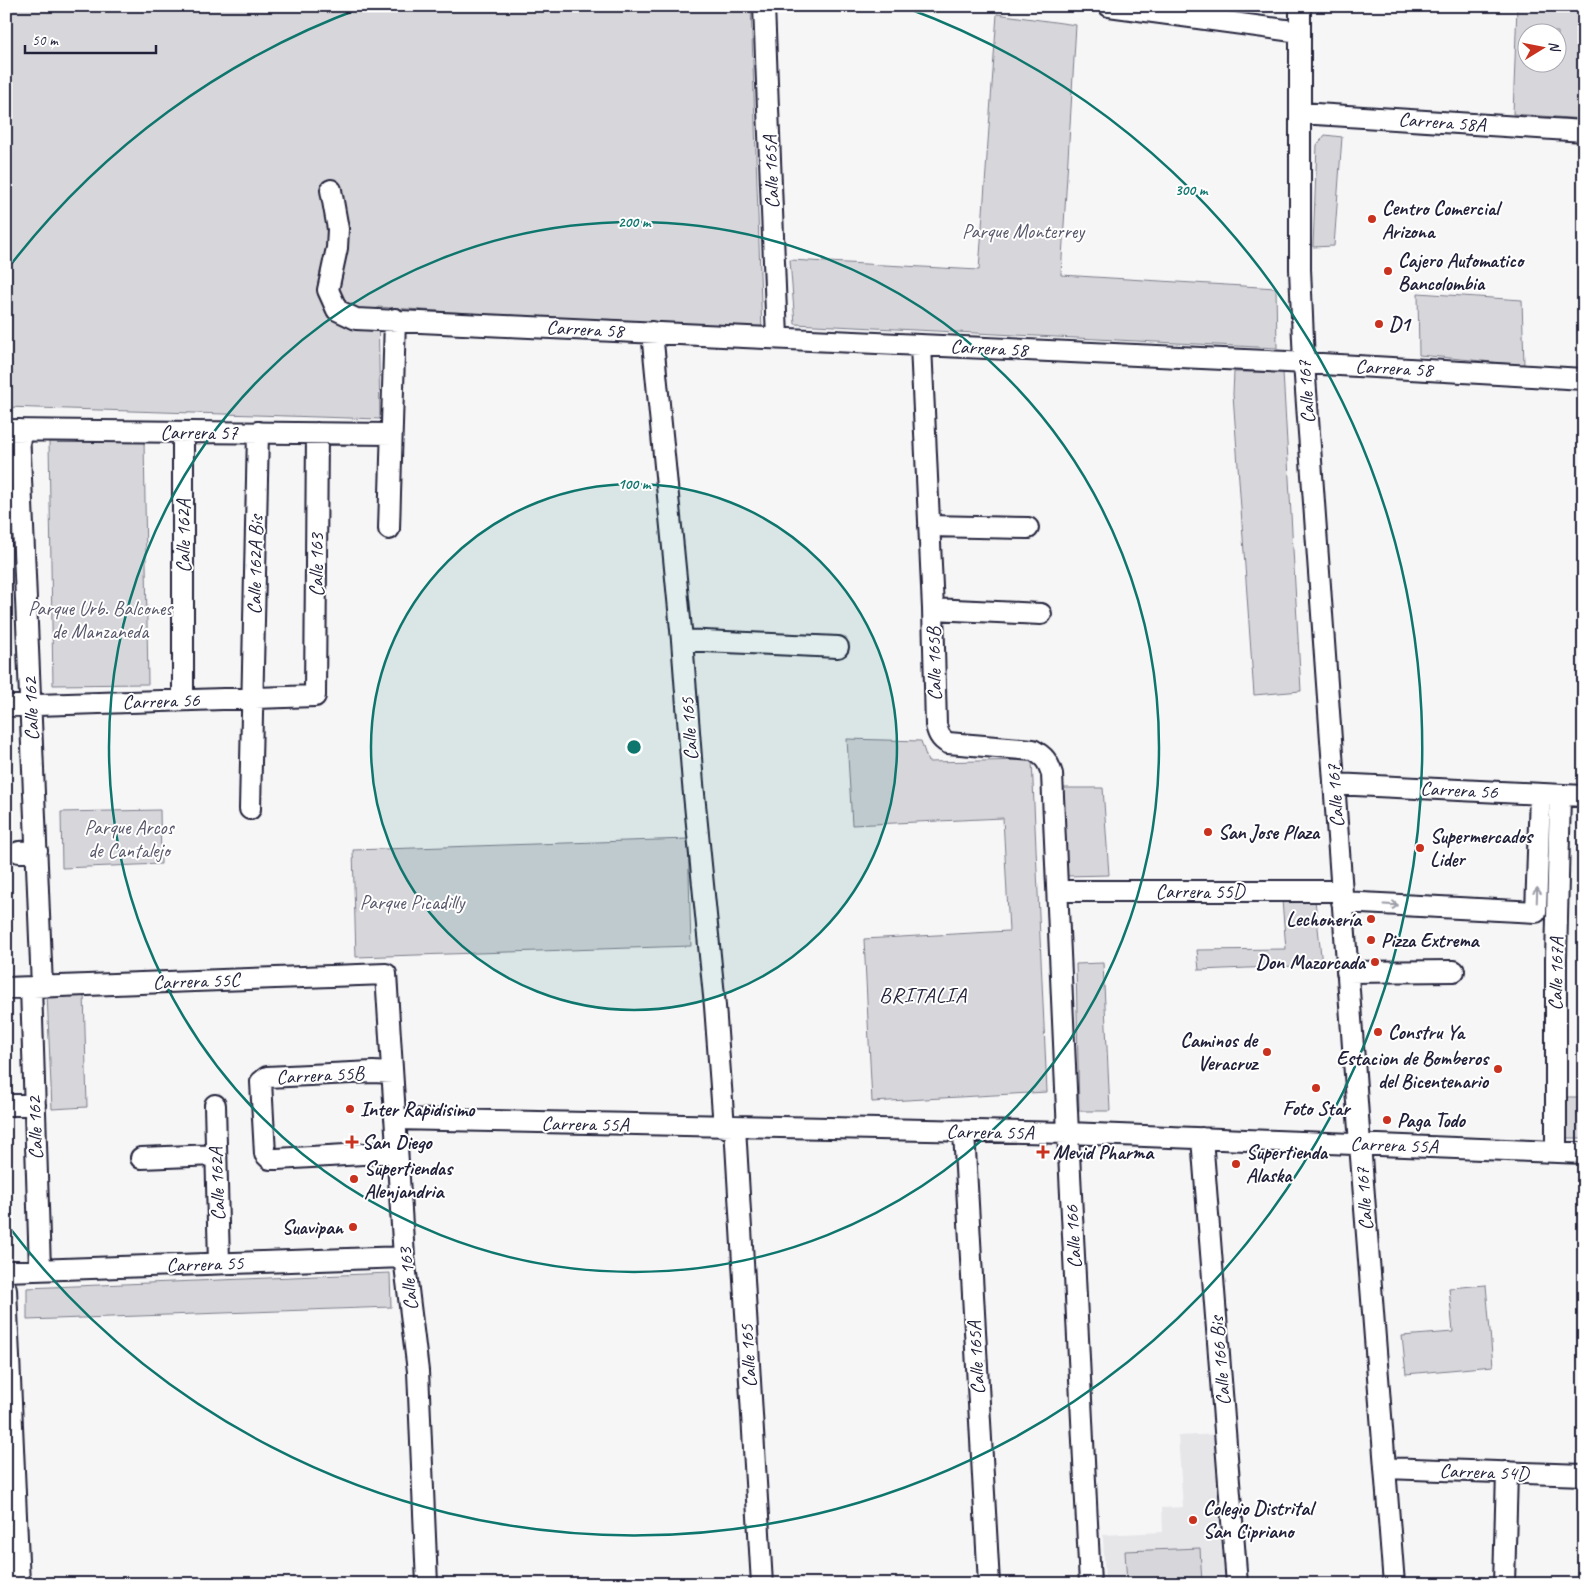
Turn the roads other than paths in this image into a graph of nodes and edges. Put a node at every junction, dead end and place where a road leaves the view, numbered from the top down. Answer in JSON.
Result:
{"nodes":[{"id":1,"x":764,"y":6,"type":"edge"},
{"id":2,"x":1110,"y":6,"type":"edge"},
{"id":3,"x":1300,"y":6,"type":"edge"},
{"id":4,"x":1300,"y":32,"type":"junction"},
{"id":5,"x":1300,"y":113,"type":"junction"},
{"id":6,"x":1584,"y":131,"type":"edge"},
{"id":7,"x":331,"y":190,"type":"dead end"},
{"id":8,"x":395,"y":319,"type":"junction"},
{"id":9,"x":652,"y":332,"type":"junction"},
{"id":10,"x":777,"y":338,"type":"junction"},
{"id":11,"x":921,"y":345,"type":"junction"},
{"id":12,"x":1304,"y":363,"type":"junction"},
{"id":13,"x":1584,"y":379,"type":"edge"},
{"id":14,"x":13,"y":430,"type":"edge"},
{"id":15,"x":184,"y":432,"type":"junction"},
{"id":16,"x":258,"y":432,"type":"junction"},
{"id":17,"x":317,"y":433,"type":"junction"},
{"id":18,"x":391,"y":434,"type":"junction"},
{"id":19,"x":929,"y":526,"type":"junction"},
{"id":20,"x":1028,"y":528,"type":"dead end"},
{"id":21,"x":389,"y":529,"type":"dead end"},
{"id":22,"x":933,"y":608,"type":"junction"},
{"id":23,"x":1041,"y":614,"type":"dead end"},
{"id":24,"x":682,"y":640,"type":"junction"},
{"id":25,"x":838,"y":647,"type":"dead end"},
{"id":26,"x":315,"y":696,"type":"joint"},
{"id":27,"x":252,"y":698,"type":"junction"},
{"id":28,"x":183,"y":700,"type":"junction"},
{"id":29,"x":31,"y":705,"type":"junction"},
{"id":30,"x":6,"y":706,"type":"edge"},
{"id":31,"x":1334,"y":784,"type":"junction"},
{"id":32,"x":1550,"y":794,"type":"junction"},
{"id":33,"x":1584,"y":796,"type":"edge"},
{"id":34,"x":250,"y":810,"type":"dead end"},
{"id":35,"x":1058,"y":891,"type":"junction"},
{"id":36,"x":1342,"y":896,"type":"junction"},
{"id":37,"x":1347,"y":972,"type":"junction"},
{"id":38,"x":1454,"y":972,"type":"dead end"},
{"id":39,"x":386,"y":974,"type":"joint"},
{"id":40,"x":36,"y":987,"type":"junction"},
{"id":41,"x":6,"y":988,"type":"edge"},
{"id":42,"x":392,"y":1073,"type":"junction"},
{"id":43,"x":215,"y":1104,"type":"dead end"},
{"id":44,"x":34,"y":1105,"type":"junction"},
{"id":45,"x":6,"y":1106,"type":"edge"},
{"id":46,"x":395,"y":1119,"type":"junction"},
{"id":47,"x":730,"y":1127,"type":"junction"},
{"id":48,"x":964,"y":1132,"type":"junction"},
{"id":49,"x":1068,"y":1133,"type":"junction"},
{"id":50,"x":1202,"y":1138,"type":"junction"},
{"id":51,"x":1360,"y":1144,"type":"junction"},
{"id":52,"x":397,"y":1152,"type":"junction"},
{"id":53,"x":1556,"y":1152,"type":"junction"},
{"id":54,"x":1584,"y":1154,"type":"edge"},
{"id":55,"x":216,"y":1155,"type":"junction"},
{"id":56,"x":141,"y":1158,"type":"dead end"},
{"id":57,"x":404,"y":1257,"type":"junction"},
{"id":58,"x":219,"y":1263,"type":"junction"},
{"id":59,"x":40,"y":1269,"type":"junction"},
{"id":60,"x":6,"y":1271,"type":"edge"},
{"id":61,"x":6,"y":1289,"type":"edge"},
{"id":62,"x":1385,"y":1468,"type":"junction"},
{"id":63,"x":1507,"y":1472,"type":"junction"},
{"id":64,"x":1584,"y":1475,"type":"edge"},
{"id":65,"x":19,"y":1584,"type":"edge"},
{"id":66,"x":427,"y":1584,"type":"edge"},
{"id":67,"x":762,"y":1584,"type":"edge"},
{"id":68,"x":989,"y":1584,"type":"edge"},
{"id":69,"x":1090,"y":1584,"type":"edge"},
{"id":70,"x":1237,"y":1584,"type":"edge"},
{"id":71,"x":1394,"y":1584,"type":"edge"},
{"id":72,"x":1504,"y":1584,"type":"edge"}],
"edges":[{"from":1,"to":10,"type":"street","name":"Calle 165A"},
{"from":2,"to":4,"type":"street"},
{"from":3,"to":4,"type":"street","name":"Calle 167"},
{"from":4,"to":5,"type":"street","name":"Calle 167"},
{"from":5,"to":6,"type":"street","name":"Carrera 58A"},
{"from":5,"to":12,"type":"street","name":"Calle 167"},
{"from":7,"to":8,"type":"street","name":"Carrera 58"},
{"from":8,"to":9,"type":"street","name":"Carrera 58"},
{"from":8,"to":18,"type":"street"},
{"from":9,"to":10,"type":"street","name":"Carrera 58"},
{"from":9,"to":24,"type":"street","name":"Calle 165"},
{"from":10,"to":11,"type":"street","name":"Carrera 58"},
{"from":11,"to":12,"type":"street","name":"Carrera 58"},
{"from":11,"to":19,"type":"street","name":"Calle 165B"},
{"from":12,"to":13,"type":"street","name":"Carrera 58"},
{"from":12,"to":31,"type":"street","name":"Calle 167"},
{"from":14,"to":15,"type":"street","name":"Carrera 57"},
{"from":14,"to":29,"type":"street","name":"Calle 162"},
{"from":15,"to":16,"type":"street","name":"Carrera 57"},
{"from":15,"to":28,"type":"street","name":"Calle 162A"},
{"from":16,"to":17,"type":"street","name":"Carrera 57"},
{"from":16,"to":27,"type":"street","name":"Calle 162A Bis"},
{"from":17,"to":18,"type":"street","name":"Carrera 57"},
{"from":17,"to":26,"type":"street","name":"Calle 163"},
{"from":18,"to":21,"type":"street"},
{"from":19,"to":20,"type":"street"},
{"from":19,"to":22,"type":"street","name":"Calle 165B"},
{"from":22,"to":23,"type":"street"},
{"from":22,"to":35,"type":"street","name":"Calle 165B"},
{"from":24,"to":25,"type":"street"},
{"from":24,"to":47,"type":"street","name":"Calle 165"},
{"from":26,"to":27,"type":"street","name":"Carrera 56"},
{"from":27,"to":28,"type":"street","name":"Carrera 56"},
{"from":27,"to":34,"type":"street","name":"Calle 162A Bis"},
{"from":28,"to":29,"type":"street","name":"Carrera 56"},
{"from":29,"to":30,"type":"street","name":"Carrera 56"},
{"from":29,"to":40,"type":"street","name":"Calle 162"},
{"from":31,"to":32,"type":"street","name":"Carrera 56"},
{"from":31,"to":36,"type":"street","name":"Calle 167"},
{"from":32,"to":33,"type":"street","name":"Carrera 56"},
{"from":36,"to":32,"type":"street","name":"Carrera 55D","one_way":true},
{"from":32,"to":53,"type":"street","name":"Calle 167A"},
{"from":35,"to":36,"type":"street","name":"Carrera 55D"},
{"from":35,"to":49,"type":"street","name":"Calle 166"},
{"from":36,"to":37,"type":"street","name":"Calle 167"},
{"from":37,"to":38,"type":"street"},
{"from":37,"to":51,"type":"street","name":"Calle 167"},
{"from":39,"to":40,"type":"street","name":"Carrera 55C"},
{"from":39,"to":42,"type":"street","name":"Calle 163"},
{"from":40,"to":41,"type":"street","name":"Carrera 55C"},
{"from":40,"to":44,"type":"street","name":"Calle 162"},
{"from":42,"to":46,"type":"street","name":"Calle 163"},
{"from":42,"to":52,"type":"street","name":"Carrera 55B"},
{"from":43,"to":55,"type":"street","name":"Calle 162A"},
{"from":44,"to":45,"type":"street"},
{"from":44,"to":59,"type":"street","name":"Calle 162"},
{"from":46,"to":47,"type":"street","name":"Carrera 55A"},
{"from":46,"to":52,"type":"street","name":"Calle 163"},
{"from":47,"to":48,"type":"street","name":"Carrera 55A"},
{"from":47,"to":67,"type":"street","name":"Calle 165"},
{"from":48,"to":49,"type":"street","name":"Carrera 55A"},
{"from":48,"to":68,"type":"street","name":"Calle 165A"},
{"from":49,"to":50,"type":"street","name":"Carrera 55A"},
{"from":49,"to":69,"type":"street","name":"Calle 166"},
{"from":50,"to":51,"type":"street","name":"Carrera 55A"},
{"from":50,"to":70,"type":"street","name":"Calle 166 Bis"},
{"from":51,"to":53,"type":"street","name":"Carrera 55A"},
{"from":51,"to":62,"type":"street","name":"Calle 167"},
{"from":52,"to":57,"type":"street","name":"Calle 163"},
{"from":53,"to":54,"type":"street","name":"Carrera 55A"},
{"from":55,"to":56,"type":"street"},
{"from":55,"to":58,"type":"street","name":"Calle 162A"},
{"from":57,"to":58,"type":"street","name":"Carrera 55"},
{"from":57,"to":66,"type":"street","name":"Calle 163"},
{"from":58,"to":59,"type":"street","name":"Carrera 55"},
{"from":59,"to":60,"type":"street","name":"Carrera 55"},
{"from":61,"to":65,"type":"street"},
{"from":62,"to":63,"type":"street","name":"Carrera 54D"},
{"from":62,"to":71,"type":"street","name":"Calle 167"},
{"from":63,"to":64,"type":"street","name":"Carrera 54D"},
{"from":63,"to":72,"type":"street"}]}
